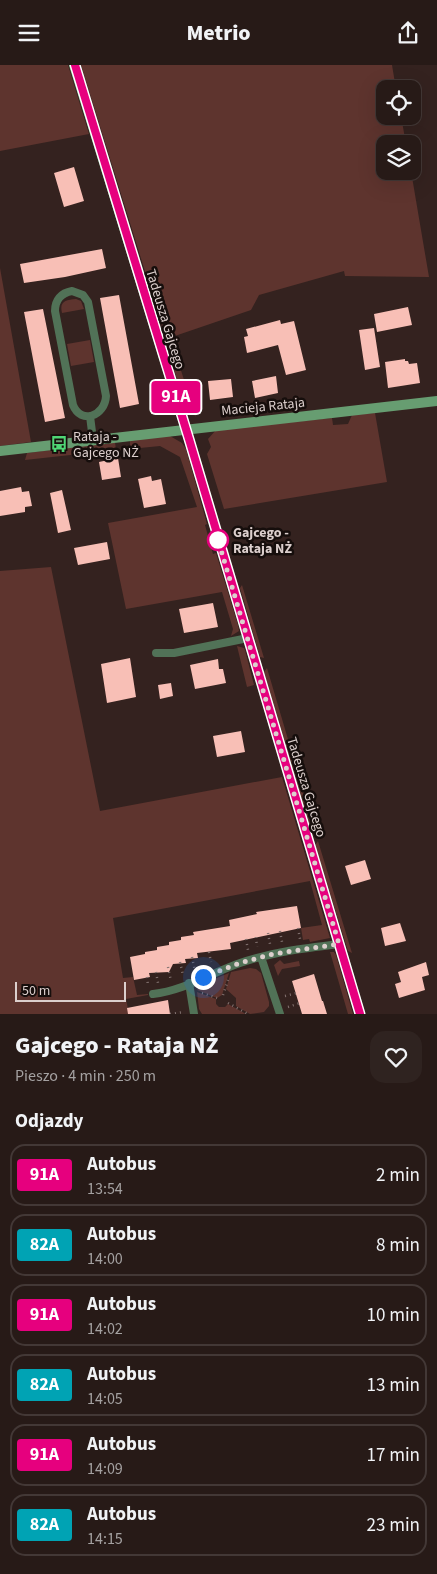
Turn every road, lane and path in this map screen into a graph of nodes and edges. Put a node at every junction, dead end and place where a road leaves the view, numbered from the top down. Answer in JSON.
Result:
{"nodes":[{"id":1,"x":74,"y":65,"type":"edge"},
{"id":2,"x":437,"y":401,"type":"edge"},
{"id":3,"x":90,"y":416,"type":"junction"},
{"id":4,"x":186,"y":429,"type":"junction"},
{"id":5,"x":93,"y":440,"type":"junction"},
{"id":6,"x":0,"y":451,"type":"edge"},
{"id":7,"x":248,"y":638,"type":"junction"},
{"id":8,"x":156,"y":653,"type":"dead end"},
{"id":9,"x":298,"y":928,"type":"dead end"},
{"id":10,"x":280,"y":931,"type":"dead end"},
{"id":11,"x":268,"y":933,"type":"dead end"},
{"id":12,"x":256,"y":937,"type":"dead end"},
{"id":13,"x":246,"y":939,"type":"dead end"},
{"id":14,"x":300,"y":942,"type":"dead end"},
{"id":15,"x":339,"y":944,"type":"junction"},
{"id":16,"x":282,"y":945,"type":"dead end"},
{"id":17,"x":270,"y":947,"type":"dead end"},
{"id":18,"x":249,"y":951,"type":"dead end"},
{"id":19,"x":209,"y":952,"type":"dead end"},
{"id":20,"x":259,"y":953,"type":"junction"},
{"id":21,"x":192,"y":957,"type":"dead end"},
{"id":22,"x":180,"y":962,"type":"dead end"},
{"id":23,"x":212,"y":966,"type":"dead end"},
{"id":24,"x":168,"y":967,"type":"dead end"},
{"id":25,"x":156,"y":972,"type":"dead end"},
{"id":26,"x":195,"y":973,"type":"dead end"},
{"id":27,"x":186,"y":981,"type":"junction"},
{"id":28,"x":171,"y":983,"type":"dead end"},
{"id":29,"x":159,"y":987,"type":"dead end"},
{"id":30,"x":297,"y":993,"type":"dead end"},
{"id":31,"x":153,"y":994,"type":"dead end"},
{"id":32,"x":282,"y":997,"type":"dead end"},
{"id":33,"x":228,"y":1003,"type":"dead end"},
{"id":34,"x":300,"y":1003,"type":"dead end"},
{"id":35,"x":282,"y":1011,"type":"edge"},
{"id":36,"x":190,"y":1013,"type":"edge"},
{"id":37,"x":170,"y":1014,"type":"edge"},
{"id":38,"x":248,"y":1014,"type":"edge"},
{"id":39,"x":360,"y":1014,"type":"edge"}],
"edges":[{"from":1,"to":4,"type":"street","name":"Tadeusza Gajcego"},
{"from":2,"to":4,"type":"street","name":"Macieja Rataja"},
{"from":3,"to":3,"type":"lane"},
{"from":3,"to":5,"type":"lane"},
{"from":4,"to":5,"type":"street","name":"Macieja Rataja"},
{"from":4,"to":7,"type":"street","name":"Tadeusza Gajcego"},
{"from":5,"to":6,"type":"street","name":"Macieja Rataja"},
{"from":7,"to":8,"type":"lane"},
{"from":7,"to":15,"type":"street","name":"Tadeusza Gajcego"},
{"from":9,"to":14,"type":"path"},
{"from":10,"to":16,"type":"path"},
{"from":11,"to":17,"type":"path"},
{"from":12,"to":20,"type":"path"},
{"from":13,"to":18,"type":"path"},
{"from":15,"to":20,"type":"lane"},
{"from":15,"to":39,"type":"street","name":"Tadeusza Gajcego"},
{"from":19,"to":23,"type":"path"},
{"from":20,"to":27,"type":"lane"},
{"from":20,"to":35,"type":"lane"},
{"from":21,"to":26,"type":"path"},
{"from":22,"to":27,"type":"path"},
{"from":24,"to":28,"type":"path"},
{"from":25,"to":29,"type":"path"},
{"from":27,"to":31,"type":"lane"},
{"from":27,"to":36,"type":"lane"},
{"from":30,"to":32,"type":"path"},
{"from":33,"to":38,"type":"path"},
{"from":34,"to":35,"type":"path"},
{"from":36,"to":37,"type":"path"}]}
